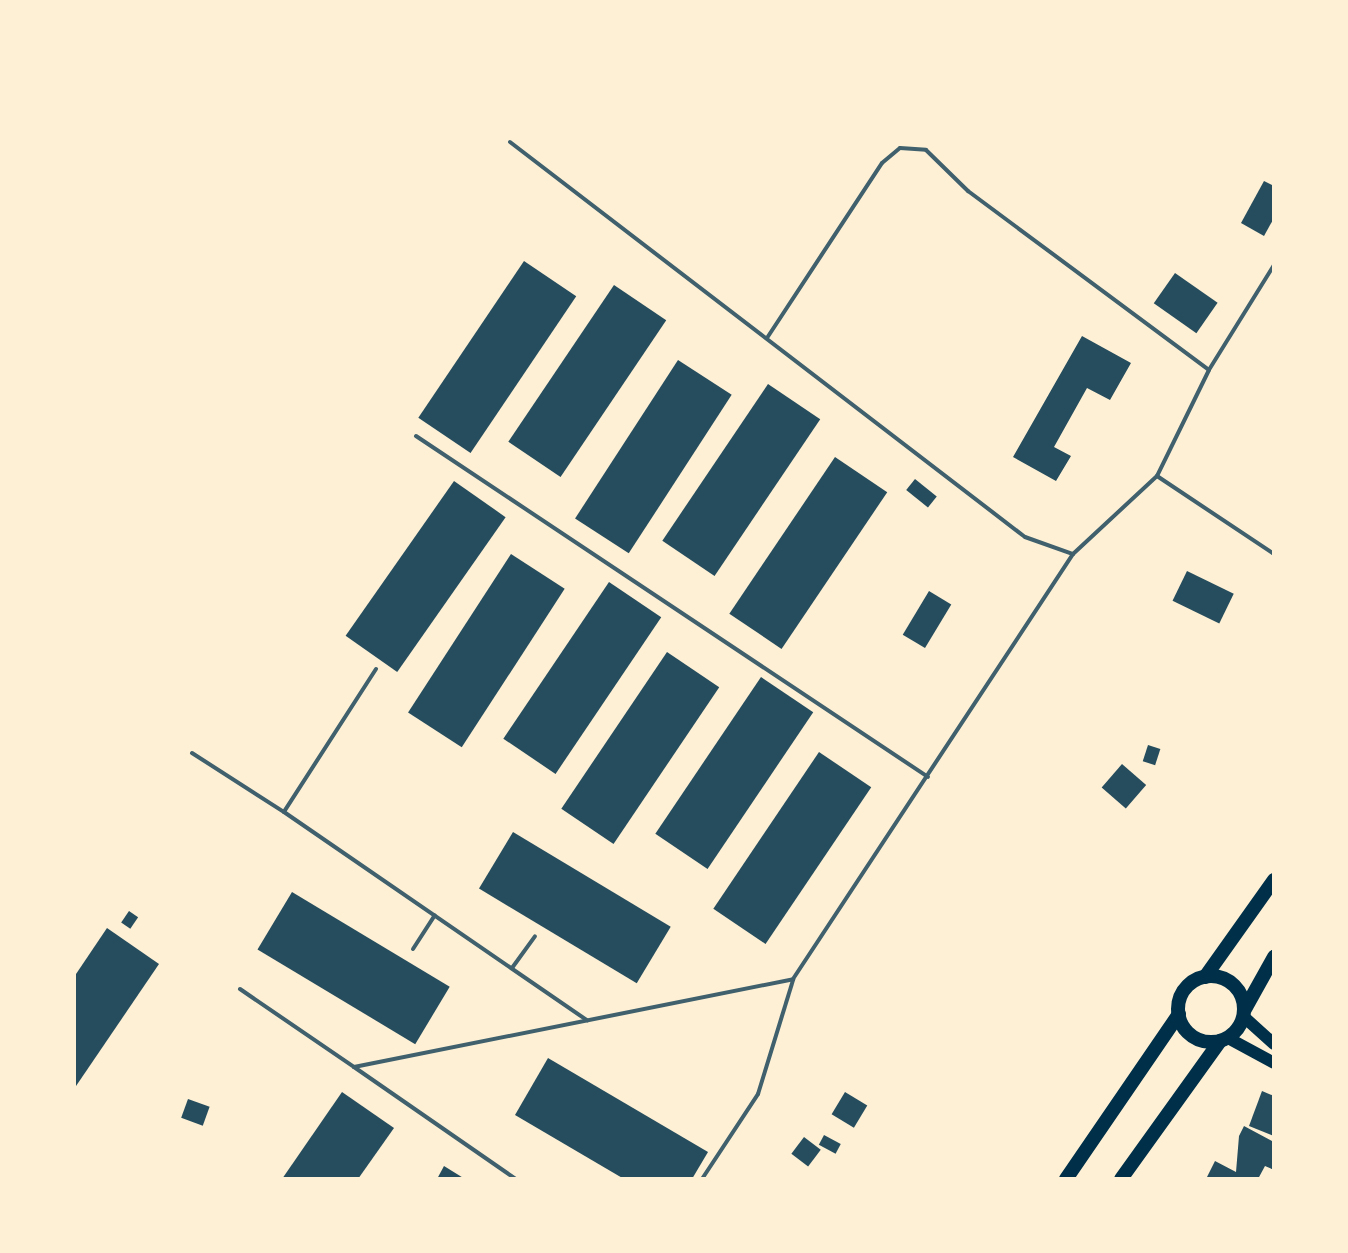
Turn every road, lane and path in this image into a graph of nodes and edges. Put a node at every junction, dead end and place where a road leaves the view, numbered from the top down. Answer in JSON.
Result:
{"nodes":[{"id":1,"x":510,"y":142,"type":"dead end"},
{"id":2,"x":1274,"y":265,"type":"edge"},
{"id":3,"x":766,"y":339,"type":"junction"},
{"id":4,"x":1209,"y":370,"type":"junction"},
{"id":5,"x":416,"y":436,"type":"dead end"},
{"id":6,"x":1157,"y":476,"type":"junction"},
{"id":7,"x":1073,"y":554,"type":"junction"},
{"id":8,"x":1274,"y":554,"type":"edge"},
{"id":9,"x":376,"y":669,"type":"dead end"},
{"id":10,"x":192,"y":753,"type":"dead end"},
{"id":11,"x":928,"y":777,"type":"junction"},
{"id":12,"x":284,"y":812,"type":"junction"},
{"id":13,"x":1274,"y":880,"type":"edge"},
{"id":14,"x":435,"y":915,"type":"junction"},
{"id":15,"x":535,"y":936,"type":"dead end"},
{"id":16,"x":413,"y":949,"type":"dead end"},
{"id":17,"x":1274,"y":957,"type":"edge"},
{"id":18,"x":512,"y":968,"type":"junction"},
{"id":19,"x":1205,"y":977,"type":"junction"},
{"id":20,"x":793,"y":979,"type":"junction"},
{"id":21,"x":240,"y":989,"type":"dead end"},
{"id":22,"x":1244,"y":1013,"type":"junction"},
{"id":23,"x":1179,"y":1014,"type":"junction"},
{"id":24,"x":587,"y":1020,"type":"junction"},
{"id":25,"x":1224,"y":1039,"type":"junction"},
{"id":26,"x":1274,"y":1044,"type":"edge"},
{"id":27,"x":1274,"y":1063,"type":"edge"},
{"id":28,"x":354,"y":1067,"type":"junction"},
{"id":29,"x":516,"y":1179,"type":"edge"},
{"id":30,"x":702,"y":1179,"type":"edge"},
{"id":31,"x":1066,"y":1179,"type":"edge"},
{"id":32,"x":1121,"y":1179,"type":"edge"}],
"edges":[{"from":1,"to":3,"type":"lane"},
{"from":2,"to":4,"type":"lane"},
{"from":3,"to":4,"type":"lane"},
{"from":3,"to":7,"type":"lane"},
{"from":4,"to":6,"type":"lane"},
{"from":5,"to":11,"type":"lane"},
{"from":6,"to":7,"type":"lane"},
{"from":6,"to":8,"type":"lane"},
{"from":7,"to":11,"type":"lane"},
{"from":9,"to":12,"type":"lane"},
{"from":10,"to":12,"type":"lane"},
{"from":11,"to":20,"type":"lane"},
{"from":12,"to":14,"type":"lane"},
{"from":13,"to":19,"type":"highway"},
{"from":14,"to":16,"type":"lane"},
{"from":14,"to":18,"type":"lane"},
{"from":15,"to":18,"type":"lane"},
{"from":17,"to":22,"type":"highway"},
{"from":18,"to":24,"type":"lane"},
{"from":19,"to":22,"type":"highway"},
{"from":19,"to":23,"type":"highway"},
{"from":20,"to":24,"type":"lane"},
{"from":20,"to":30,"type":"lane"},
{"from":21,"to":28,"type":"lane"},
{"from":22,"to":25,"type":"highway"},
{"from":22,"to":26,"type":"main road"},
{"from":23,"to":25,"type":"highway"},
{"from":23,"to":31,"type":"highway"},
{"from":24,"to":28,"type":"lane"},
{"from":25,"to":27,"type":"main road"},
{"from":25,"to":32,"type":"highway"},
{"from":28,"to":29,"type":"lane"}]}
